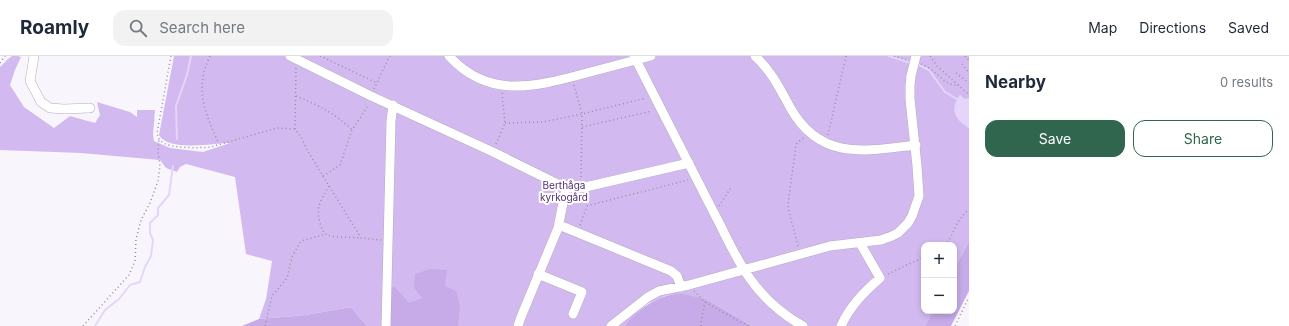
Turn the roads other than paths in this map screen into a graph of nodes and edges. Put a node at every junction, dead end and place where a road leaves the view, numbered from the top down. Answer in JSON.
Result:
{"nodes":[{"id":1,"x":34,"y":56,"type":"edge"},
{"id":2,"x":449,"y":56,"type":"edge"},
{"id":3,"x":651,"y":56,"type":"edge"},
{"id":4,"x":755,"y":56,"type":"edge"},
{"id":5,"x":293,"y":58,"type":"edge"},
{"id":6,"x":635,"y":58,"type":"edge"},
{"id":7,"x":915,"y":60,"type":"edge"},
{"id":8,"x":393,"y":105,"type":"junction"},
{"id":9,"x":90,"y":108,"type":"dead end"},
{"id":10,"x":916,"y":145,"type":"junction"},
{"id":11,"x":689,"y":163,"type":"junction"},
{"id":12,"x":566,"y":188,"type":"junction"},
{"id":13,"x":559,"y":225,"type":"junction"},
{"id":14,"x":860,"y":243,"type":"junction"},
{"id":15,"x":744,"y":270,"type":"junction"},
{"id":16,"x":538,"y":274,"type":"junction"},
{"id":17,"x":685,"y":286,"type":"junction"},
{"id":18,"x":573,"y":314,"type":"dead end"},
{"id":19,"x":386,"y":326,"type":"edge"},
{"id":20,"x":518,"y":326,"type":"edge"},
{"id":21,"x":611,"y":326,"type":"edge"},
{"id":22,"x":803,"y":326,"type":"edge"},
{"id":23,"x":841,"y":326,"type":"edge"}],
"edges":[{"from":1,"to":9,"type":"lane"},
{"from":2,"to":6,"type":"lane"},
{"from":3,"to":6,"type":"lane"},
{"from":4,"to":10,"type":"lane"},
{"from":5,"to":8,"type":"lane"},
{"from":6,"to":11,"type":"lane"},
{"from":7,"to":10,"type":"lane","bridge":true},
{"from":8,"to":12,"type":"lane"},
{"from":8,"to":19,"type":"lane"},
{"from":10,"to":14,"type":"lane"},
{"from":11,"to":12,"type":"lane"},
{"from":11,"to":15,"type":"lane"},
{"from":12,"to":13,"type":"lane"},
{"from":13,"to":16,"type":"lane"},
{"from":13,"to":17,"type":"lane"},
{"from":14,"to":15,"type":"lane"},
{"from":14,"to":23,"type":"lane"},
{"from":15,"to":17,"type":"lane"},
{"from":15,"to":22,"type":"lane"},
{"from":16,"to":18,"type":"lane"},
{"from":16,"to":20,"type":"lane"},
{"from":17,"to":21,"type":"lane"}]}
